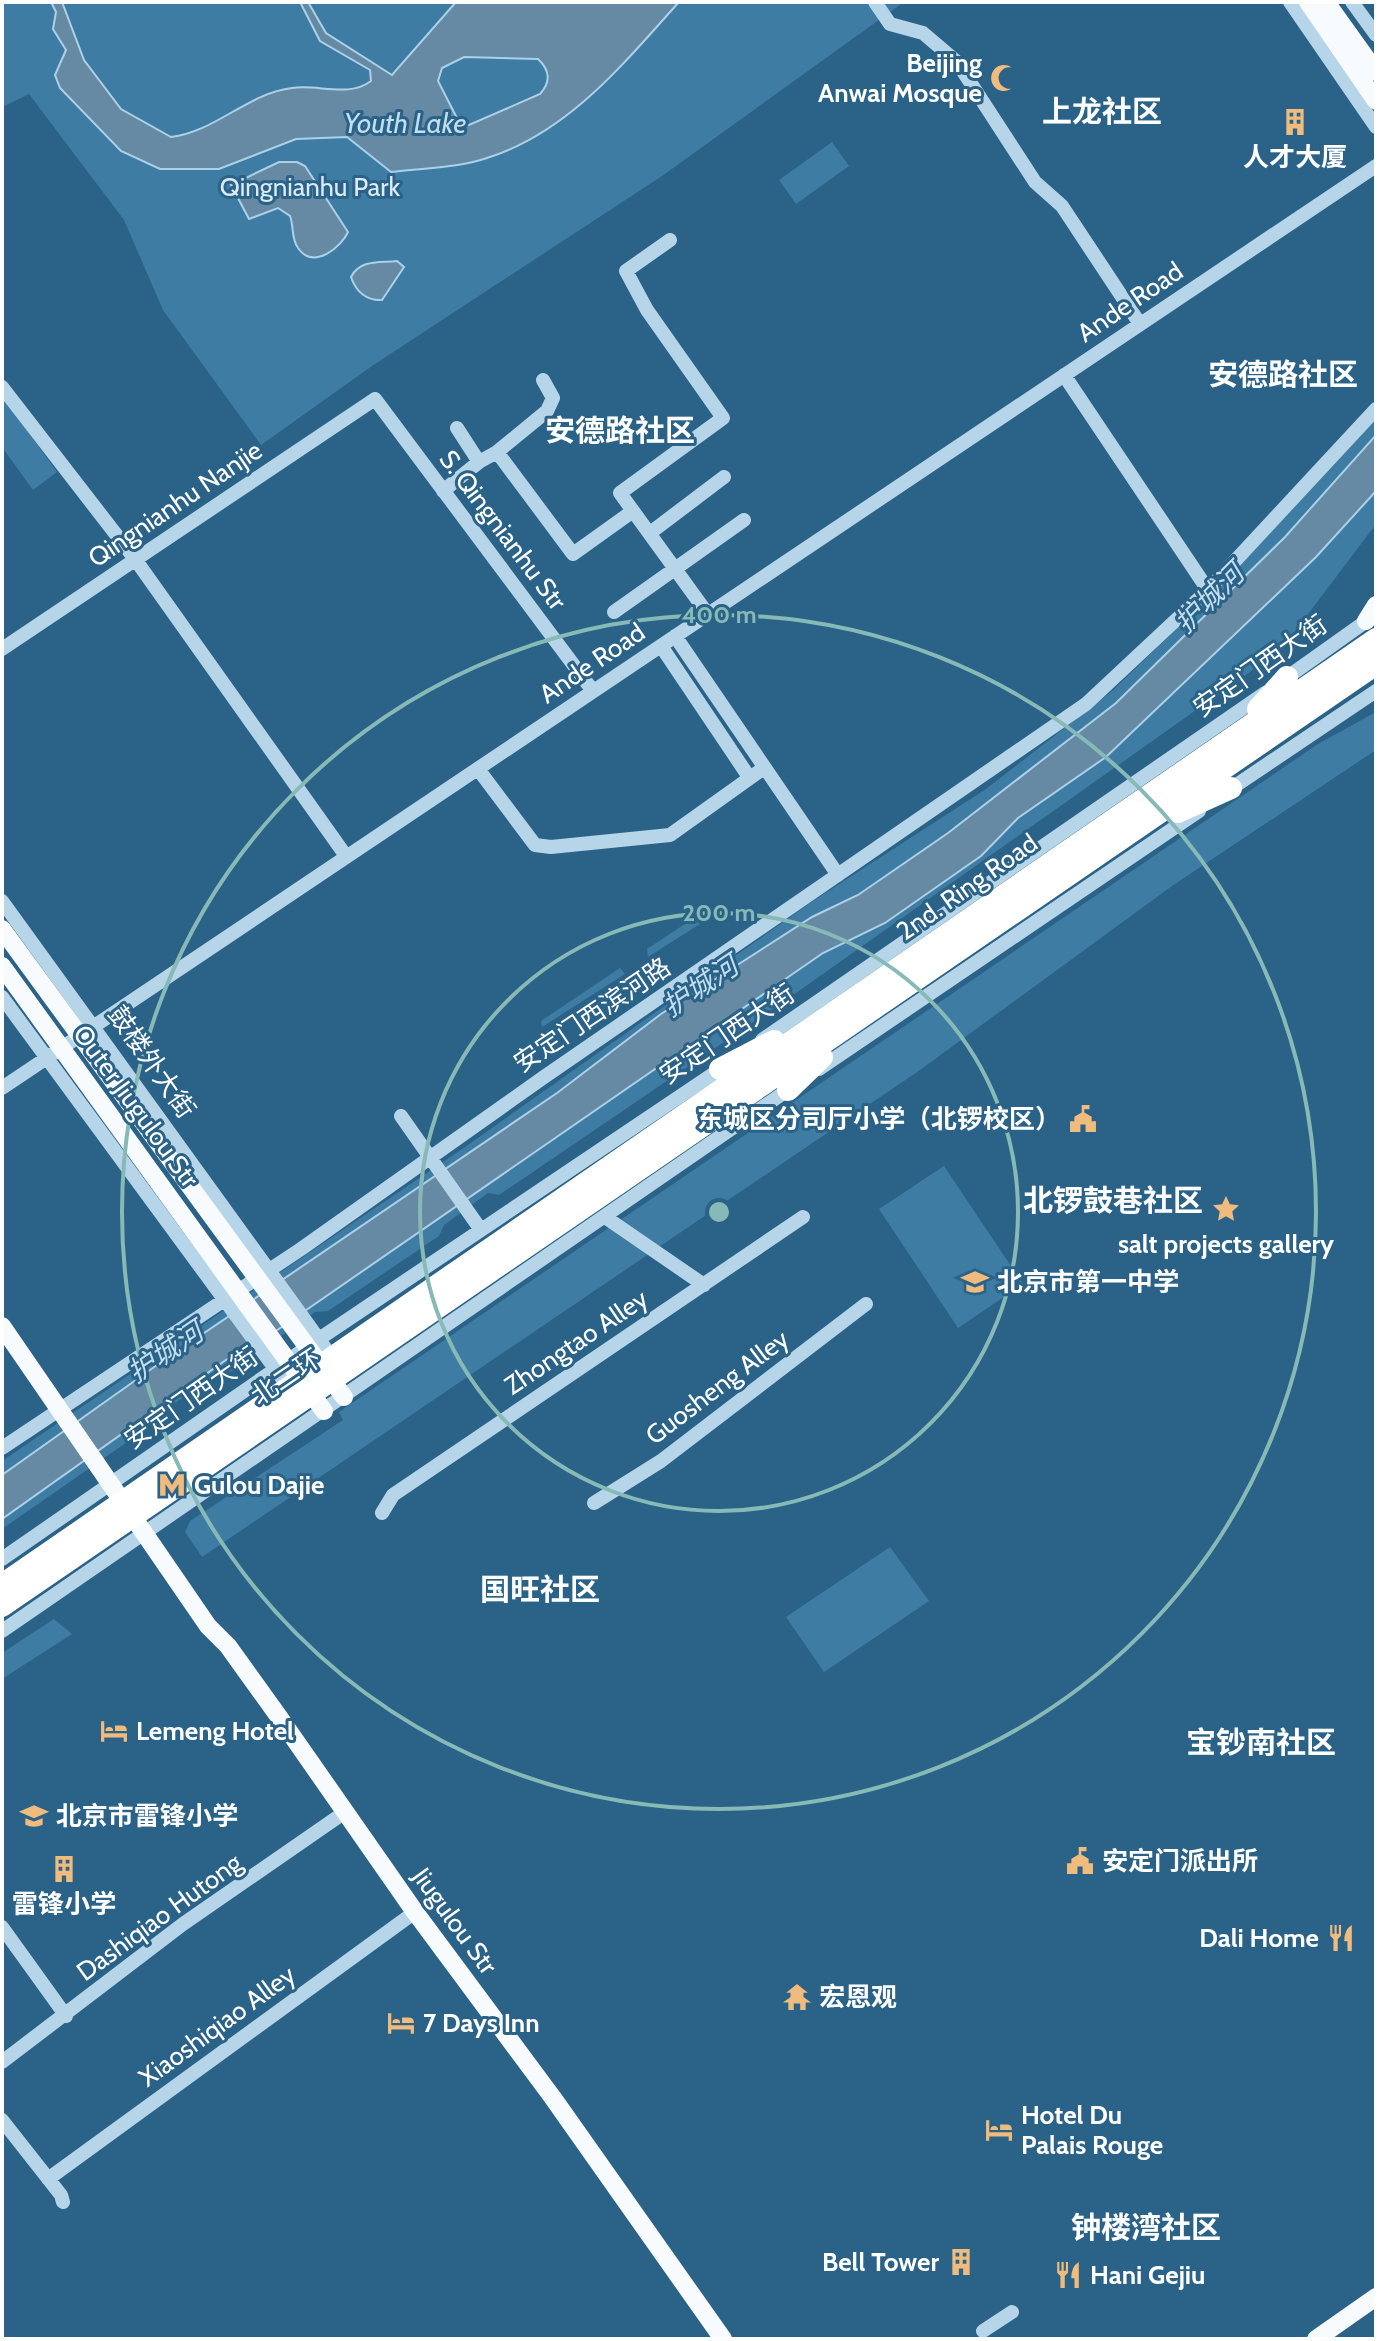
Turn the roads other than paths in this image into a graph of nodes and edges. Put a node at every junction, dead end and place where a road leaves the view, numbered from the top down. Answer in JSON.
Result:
{"nodes":[{"id":1,"x":875,"y":2,"type":"edge"},
{"id":2,"x":1290,"y":2,"type":"edge"},
{"id":3,"x":1308,"y":2,"type":"edge"},
{"id":4,"x":1326,"y":2,"type":"edge"},
{"id":5,"x":1352,"y":2,"type":"edge"},
{"id":6,"x":1376,"y":35,"type":"edge"},
{"id":7,"x":1376,"y":72,"type":"edge"},
{"id":8,"x":1376,"y":101,"type":"edge"},
{"id":9,"x":1376,"y":127,"type":"edge"},
{"id":10,"x":1376,"y":166,"type":"edge"},
{"id":11,"x":670,"y":240,"type":"dead end"},
{"id":12,"x":1140,"y":324,"type":"junction"},
{"id":13,"x":1064,"y":375,"type":"junction"},
{"id":14,"x":543,"y":380,"type":"dead end"},
{"id":15,"x":2,"y":387,"type":"edge"},
{"id":16,"x":1376,"y":409,"type":"edge"},
{"id":17,"x":457,"y":428,"type":"dead end"},
{"id":18,"x":497,"y":452,"type":"junction"},
{"id":19,"x":479,"y":462,"type":"junction"},
{"id":20,"x":724,"y":477,"type":"dead end"},
{"id":21,"x":443,"y":491,"type":"junction"},
{"id":22,"x":633,"y":511,"type":"junction"},
{"id":23,"x":744,"y":520,"type":"dead end"},
{"id":24,"x":650,"y":533,"type":"junction"},
{"id":25,"x":135,"y":559,"type":"junction"},
{"id":26,"x":676,"y":569,"type":"junction"},
{"id":27,"x":1208,"y":590,"type":"junction"},
{"id":28,"x":614,"y":612,"type":"dead end"},
{"id":29,"x":707,"y":613,"type":"junction"},
{"id":30,"x":1374,"y":620,"type":"edge"},
{"id":31,"x":675,"y":636,"type":"junction"},
{"id":32,"x":661,"y":646,"type":"junction"},
{"id":33,"x":2,"y":649,"type":"edge"},
{"id":34,"x":1376,"y":664,"type":"edge"},
{"id":35,"x":1287,"y":677,"type":"junction"},
{"id":36,"x":593,"y":691,"type":"junction"},
{"id":37,"x":1376,"y":691,"type":"edge"},
{"id":38,"x":1228,"y":741,"type":"junction"},
{"id":39,"x":764,"y":768,"type":"junction"},
{"id":40,"x":478,"y":769,"type":"junction"},
{"id":41,"x":749,"y":777,"type":"junction"},
{"id":42,"x":1231,"y":788,"type":"junction"},
{"id":43,"x":1129,"y":834,"type":"junction"},
{"id":44,"x":346,"y":856,"type":"junction"},
{"id":45,"x":838,"y":875,"type":"junction"},
{"id":46,"x":2,"y":901,"type":"edge"},
{"id":47,"x":2,"y":929,"type":"edge"},
{"id":48,"x":2,"y":966,"type":"edge"},
{"id":49,"x":2,"y":997,"type":"edge"},
{"id":50,"x":863,"y":1005,"type":"junction"},
{"id":51,"x":88,"y":1031,"type":"junction"},
{"id":52,"x":54,"y":1054,"type":"junction"},
{"id":53,"x":720,"y":1069,"type":"junction"},
{"id":54,"x":2,"y":1088,"type":"edge"},
{"id":55,"x":788,"y":1090,"type":"junction"},
{"id":56,"x":401,"y":1116,"type":"dead end"},
{"id":57,"x":604,"y":1206,"type":"junction"},
{"id":58,"x":803,"y":1217,"type":"dead end"},
{"id":59,"x":477,"y":1224,"type":"junction"},
{"id":60,"x":704,"y":1285,"type":"junction"},
{"id":61,"x":866,"y":1304,"type":"dead end"},
{"id":62,"x":342,"y":1324,"type":"junction"},
{"id":63,"x":2,"y":1326,"type":"edge"},
{"id":64,"x":309,"y":1336,"type":"junction"},
{"id":65,"x":278,"y":1358,"type":"junction"},
{"id":66,"x":377,"y":1375,"type":"junction"},
{"id":67,"x":261,"y":1379,"type":"junction"},
{"id":68,"x":349,"y":1394,"type":"junction"},
{"id":69,"x":65,"y":1415,"type":"junction"},
{"id":70,"x":318,"y":1415,"type":"junction"},
{"id":71,"x":296,"y":1431,"type":"junction"},
{"id":72,"x":2,"y":1448,"type":"edge"},
{"id":73,"x":107,"y":1475,"type":"junction"},
{"id":74,"x":594,"y":1503,"type":"dead end"},
{"id":75,"x":382,"y":1513,"type":"dead end"},
{"id":76,"x":63,"y":1516,"type":"junction"},
{"id":77,"x":145,"y":1534,"type":"junction"},
{"id":78,"x":2,"y":1559,"type":"edge"},
{"id":79,"x":97,"y":1565,"type":"junction"},
{"id":80,"x":2,"y":1585,"type":"edge"},
{"id":81,"x":2,"y":1606,"type":"edge"},
{"id":82,"x":2,"y":1631,"type":"edge"},
{"id":83,"x":345,"y":1812,"type":"junction"},
{"id":84,"x":415,"y":1912,"type":"junction"},
{"id":85,"x":2,"y":1927,"type":"edge"},
{"id":86,"x":66,"y":2016,"type":"junction"},
{"id":87,"x":2,"y":2062,"type":"edge"},
{"id":88,"x":2,"y":2120,"type":"edge"},
{"id":89,"x":48,"y":2179,"type":"junction"},
{"id":90,"x":63,"y":2202,"type":"dead end"},
{"id":91,"x":1376,"y":2297,"type":"edge"},
{"id":92,"x":1012,"y":2312,"type":"dead end"},
{"id":93,"x":983,"y":2331,"type":"dead end"},
{"id":94,"x":723,"y":2339,"type":"edge"},
{"id":95,"x":1316,"y":2339,"type":"edge"}],
"edges":[{"from":1,"to":12,"type":"street"},
{"from":2,"to":9,"type":"street"},
{"from":3,"to":8,"type":"main road"},
{"from":4,"to":7,"type":"main road"},
{"from":5,"to":6,"type":"street"},
{"from":10,"to":12,"type":"street","name":"Ande Road"},
{"from":11,"to":22,"type":"street"},
{"from":12,"to":13,"type":"street","name":"Ande Road"},
{"from":13,"to":27,"type":"street"},
{"from":13,"to":29,"type":"street","name":"Ande Road"},
{"from":14,"to":18,"type":"street"},
{"from":15,"to":25,"type":"street"},
{"from":16,"to":27,"type":"street","name":"安定门西滨河路"},
{"from":17,"to":19,"type":"street"},
{"from":18,"to":19,"type":"street"},
{"from":18,"to":22,"type":"street"},
{"from":19,"to":21,"type":"street"},
{"from":20,"to":24,"type":"street"},
{"from":21,"to":25,"type":"street","name":"Qingnianhu Nanjie"},
{"from":21,"to":36,"type":"street","name":"S. Qingnianhu Str"},
{"from":22,"to":24,"type":"street"},
{"from":23,"to":26,"type":"street"},
{"from":24,"to":26,"type":"street"},
{"from":25,"to":33,"type":"street","name":"Qingnianhu Nanjie"},
{"from":25,"to":44,"type":"street"},
{"from":26,"to":28,"type":"street"},
{"from":26,"to":29,"type":"street"},
{"from":27,"to":45,"type":"street","name":"安定门西滨河路"},
{"from":29,"to":31,"type":"street","name":"Ande Road"},
{"from":30,"to":35,"type":"street","name":"安定门西大街"},
{"from":30,"to":38,"type":"highway","name":"2nd. Ring Road"},
{"from":31,"to":32,"type":"street","name":"Ande Road"},
{"from":31,"to":39,"type":"street"},
{"from":32,"to":36,"type":"street","name":"Ande Road"},
{"from":32,"to":41,"type":"street"},
{"from":34,"to":43,"type":"highway","name":"2nd. Ring Road"},
{"from":35,"to":38,"type":"highway"},
{"from":35,"to":53,"type":"street","name":"安定门西大街"},
{"from":36,"to":40,"type":"street","name":"Ande Road"},
{"from":37,"to":42,"type":"street"},
{"from":38,"to":50,"type":"highway","name":"2nd. Ring Road"},
{"from":39,"to":41,"type":"street"},
{"from":39,"to":45,"type":"street"},
{"from":40,"to":41,"type":"street"},
{"from":40,"to":44,"type":"street","name":"Ande Road"},
{"from":42,"to":43,"type":"highway"},
{"from":42,"to":55,"type":"street"},
{"from":43,"to":50,"type":"highway","name":"2nd. Ring Road"},
{"from":44,"to":51,"type":"street","name":"Ande Road"},
{"from":45,"to":69,"type":"street","name":"安定门西滨河路"},
{"from":46,"to":51,"type":"street","name":"鼓楼外大街"},
{"from":47,"to":51,"type":"main road","name":"鼓楼外大街"},
{"from":48,"to":52,"type":"main road","name":"Outer Jiugulou Str"},
{"from":49,"to":52,"type":"street"},
{"from":50,"to":53,"type":"highway"},
{"from":50,"to":55,"type":"highway"},
{"from":50,"to":57,"type":"highway","name":"2nd. Ring Road"},
{"from":50,"to":80,"type":"highway","name":"北二环"},
{"from":51,"to":52,"type":"street","name":"Ande Road"},
{"from":51,"to":64,"type":"main road","name":"鼓楼外大街"},
{"from":52,"to":54,"type":"street","name":"Ande Road"},
{"from":52,"to":65,"type":"main road","name":"Outer Jiugulou Str"},
{"from":53,"to":59,"type":"street","name":"安定门西大街"},
{"from":55,"to":57,"type":"street"},
{"from":56,"to":59,"type":"street"},
{"from":57,"to":60,"type":"street"},
{"from":57,"to":66,"type":"street"},
{"from":57,"to":81,"type":"highway","name":"北二环"},
{"from":58,"to":60,"type":"street","name":"Zhongtao Alley"},
{"from":59,"to":62,"type":"street","name":"安定门西大街"},
{"from":60,"to":75,"type":"street","name":"Zhongtao Alley"},
{"from":61,"to":74,"type":"street","name":"Guosheng Alley"},
{"from":62,"to":64,"type":"street","name":"安定门西大街"},
{"from":62,"to":66,"type":"street"},
{"from":63,"to":69,"type":"main road"},
{"from":64,"to":65,"type":"street","name":"安定门西大街"},
{"from":64,"to":68,"type":"main road"},
{"from":65,"to":67,"type":"street","name":"安定门西大街"},
{"from":65,"to":70,"type":"main road"},
{"from":66,"to":68,"type":"street"},
{"from":67,"to":71,"type":"street"},
{"from":67,"to":73,"type":"street","name":"安定门西大街"},
{"from":68,"to":70,"type":"street"},
{"from":69,"to":72,"type":"street","name":"安定门西滨河路"},
{"from":69,"to":73,"type":"main road","name":"Jiugulou Str"},
{"from":70,"to":71,"type":"street"},
{"from":71,"to":77,"type":"street"},
{"from":73,"to":76,"type":"street","name":"安定门西大街"},
{"from":73,"to":77,"type":"main road","name":"Jiugulou Str"},
{"from":76,"to":78,"type":"street","name":"安定门西大街"},
{"from":76,"to":79,"type":"street"},
{"from":77,"to":79,"type":"street"},
{"from":77,"to":83,"type":"main road","name":"Jiugulou Str"},
{"from":79,"to":82,"type":"street"},
{"from":83,"to":84,"type":"main road","name":"Jiugulou Str"},
{"from":83,"to":86,"type":"street","name":"Dashiqiao Hutong"},
{"from":84,"to":89,"type":"street","name":"Xiaoshiqiao Alley"},
{"from":84,"to":94,"type":"main road","name":"Jiugulou Str"},
{"from":85,"to":86,"type":"street"},
{"from":86,"to":87,"type":"street","name":"Dashiqiao Hutong"},
{"from":88,"to":89,"type":"street"},
{"from":89,"to":90,"type":"street"},
{"from":91,"to":95,"type":"main road"},
{"from":92,"to":93,"type":"street"}]}
